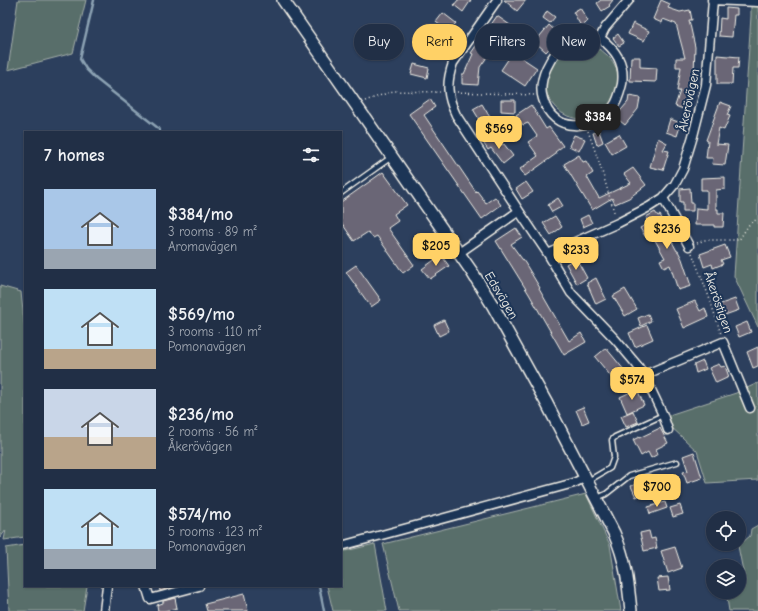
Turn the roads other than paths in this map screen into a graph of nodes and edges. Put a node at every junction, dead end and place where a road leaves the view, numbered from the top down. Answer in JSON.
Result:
{"nodes":[{"id":1,"x":283,"y":0,"type":"edge"},
{"id":2,"x":497,"y":0,"type":"edge"},
{"id":3,"x":629,"y":0,"type":"edge"},
{"id":4,"x":712,"y":0,"type":"edge"},
{"id":5,"x":758,"y":2,"type":"edge"},
{"id":6,"x":600,"y":38,"type":"junction"},
{"id":7,"x":392,"y":156,"type":"junction"},
{"id":8,"x":342,"y":192,"type":"edge"},
{"id":9,"x":663,"y":198,"type":"junction"},
{"id":10,"x":519,"y":211,"type":"junction"},
{"id":11,"x":689,"y":246,"type":"road end"},
{"id":12,"x":459,"y":253,"type":"junction"},
{"id":13,"x":548,"y":254,"type":"junction"},
{"id":14,"x":644,"y":375,"type":"junction"},
{"id":15,"x":750,"y":408,"type":"dead end"},
{"id":16,"x":662,"y":415,"type":"junction"},
{"id":17,"x":668,"y":430,"type":"dead end"},
{"id":18,"x":676,"y":462,"type":"dead end"},
{"id":19,"x":587,"y":479,"type":"junction"},
{"id":20,"x":597,"y":498,"type":"junction"},
{"id":21,"x":342,"y":546,"type":"edge"},
{"id":22,"x":107,"y":587,"type":"edge"},
{"id":23,"x":146,"y":587,"type":"edge"},
{"id":24,"x":195,"y":587,"type":"edge"},
{"id":25,"x":104,"y":611,"type":"edge"},
{"id":26,"x":631,"y":611,"type":"edge"}],
"edges":[{"from":1,"to":7,"type":"street","name":"Edsvägen"},
{"from":2,"to":10,"type":"street"},
{"from":3,"to":6,"type":"street"},
{"from":4,"to":5,"type":"street"},
{"from":4,"to":9,"type":"street","name":"Åkerövägen"},
{"from":6,"to":6,"type":"street"},
{"from":7,"to":8,"type":"lane"},
{"from":7,"to":12,"type":"street","name":"Edsvägen"},
{"from":9,"to":11,"type":"street"},
{"from":9,"to":13,"type":"street","name":"Åkerövägen"},
{"from":10,"to":12,"type":"street"},
{"from":10,"to":13,"type":"street"},
{"from":12,"to":19,"type":"street","name":"Edsvägen"},
{"from":13,"to":14,"type":"street"},
{"from":14,"to":15,"type":"street"},
{"from":14,"to":16,"type":"street"},
{"from":16,"to":17,"type":"street"},
{"from":16,"to":19,"type":"lane"},
{"from":18,"to":20,"type":"lane"},
{"from":19,"to":20,"type":"street","name":"Edsvägen"},
{"from":19,"to":21,"type":"street"},
{"from":20,"to":26,"type":"street","name":"Edsvägen"},
{"from":22,"to":25,"type":"street"},
{"from":23,"to":24,"type":"street"}]}
